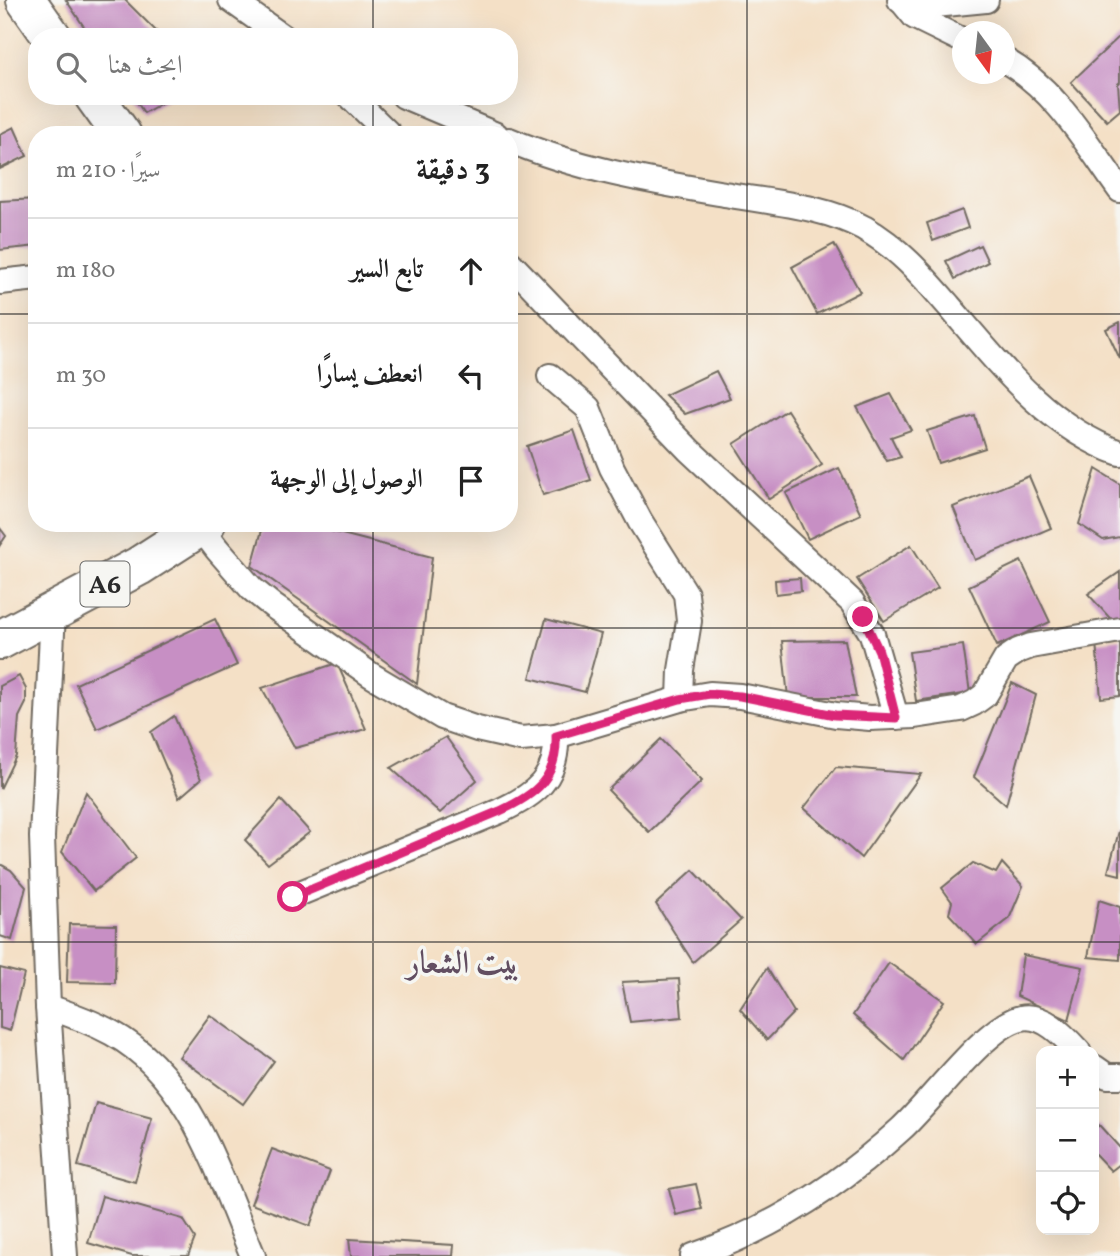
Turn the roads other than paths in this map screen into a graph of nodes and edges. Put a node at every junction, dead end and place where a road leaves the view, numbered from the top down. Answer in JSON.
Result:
{"nodes":[{"id":1,"x":26,"y":0,"type":"edge"},
{"id":2,"x":231,"y":0,"type":"edge"},
{"id":3,"x":901,"y":0,"type":"edge"},
{"id":4,"x":986,"y":0,"type":"edge"},
{"id":5,"x":46,"y":28,"type":"edge"},
{"id":6,"x":270,"y":28,"type":"edge"},
{"id":7,"x":952,"y":35,"type":"edge"},
{"id":8,"x":1015,"y":67,"type":"edge"},
{"id":9,"x":100,"y":105,"type":"edge"},
{"id":10,"x":359,"y":105,"type":"edge"},
{"id":11,"x":399,"y":105,"type":"edge"},
{"id":12,"x":425,"y":105,"type":"edge"},
{"id":13,"x":116,"y":126,"type":"edge"},
{"id":14,"x":382,"y":126,"type":"edge"},
{"id":15,"x":391,"y":126,"type":"edge"},
{"id":16,"x":475,"y":126,"type":"edge"},
{"id":17,"x":518,"y":143,"type":"edge"},
{"id":18,"x":1120,"y":190,"type":"edge"},
{"id":19,"x":518,"y":271,"type":"edge"},
{"id":20,"x":28,"y":279,"type":"edge"},
{"id":21,"x":0,"y":282,"type":"edge"},
{"id":22,"x":550,"y":376,"type":"dead end"},
{"id":23,"x":1120,"y":453,"type":"edge"},
{"id":24,"x":194,"y":532,"type":"edge"},
{"id":25,"x":208,"y":532,"type":"edge"},
{"id":26,"x":52,"y":612,"type":"junction"},
{"id":27,"x":1120,"y":630,"type":"edge"},
{"id":28,"x":0,"y":640,"type":"edge"},
{"id":29,"x":680,"y":699,"type":"junction"},
{"id":30,"x":896,"y":718,"type":"junction"},
{"id":31,"x":556,"y":736,"type":"junction"},
{"id":32,"x":293,"y":897,"type":"dead end"},
{"id":33,"x":48,"y":1007,"type":"junction"},
{"id":34,"x":1073,"y":1046,"type":"edge"},
{"id":35,"x":1099,"y":1070,"type":"edge"},
{"id":36,"x":1120,"y":1076,"type":"edge"},
{"id":37,"x":65,"y":1256,"type":"edge"},
{"id":38,"x":253,"y":1256,"type":"edge"},
{"id":39,"x":693,"y":1256,"type":"edge"}],
"edges":[{"from":1,"to":5,"type":"highway"},
{"from":2,"to":6,"type":"street"},
{"from":3,"to":4,"type":"street"},
{"from":3,"to":7,"type":"street"},
{"from":8,"to":18,"type":"street"},
{"from":9,"to":13,"type":"highway"},
{"from":10,"to":14,"type":"street"},
{"from":11,"to":15,"type":"street"},
{"from":12,"to":16,"type":"street"},
{"from":17,"to":23,"type":"street"},
{"from":19,"to":30,"type":"street"},
{"from":20,"to":21,"type":"street"},
{"from":22,"to":29,"type":"street"},
{"from":24,"to":26,"type":"highway","number":"A6"},
{"from":25,"to":31,"type":"street"},
{"from":26,"to":28,"type":"highway","number":"A6"},
{"from":26,"to":33,"type":"street"},
{"from":27,"to":30,"type":"street"},
{"from":29,"to":30,"type":"street"},
{"from":29,"to":31,"type":"street"},
{"from":31,"to":32,"type":"street"},
{"from":33,"to":37,"type":"street"},
{"from":33,"to":38,"type":"street"},
{"from":34,"to":39,"type":"street"},
{"from":35,"to":36,"type":"street"}]}
